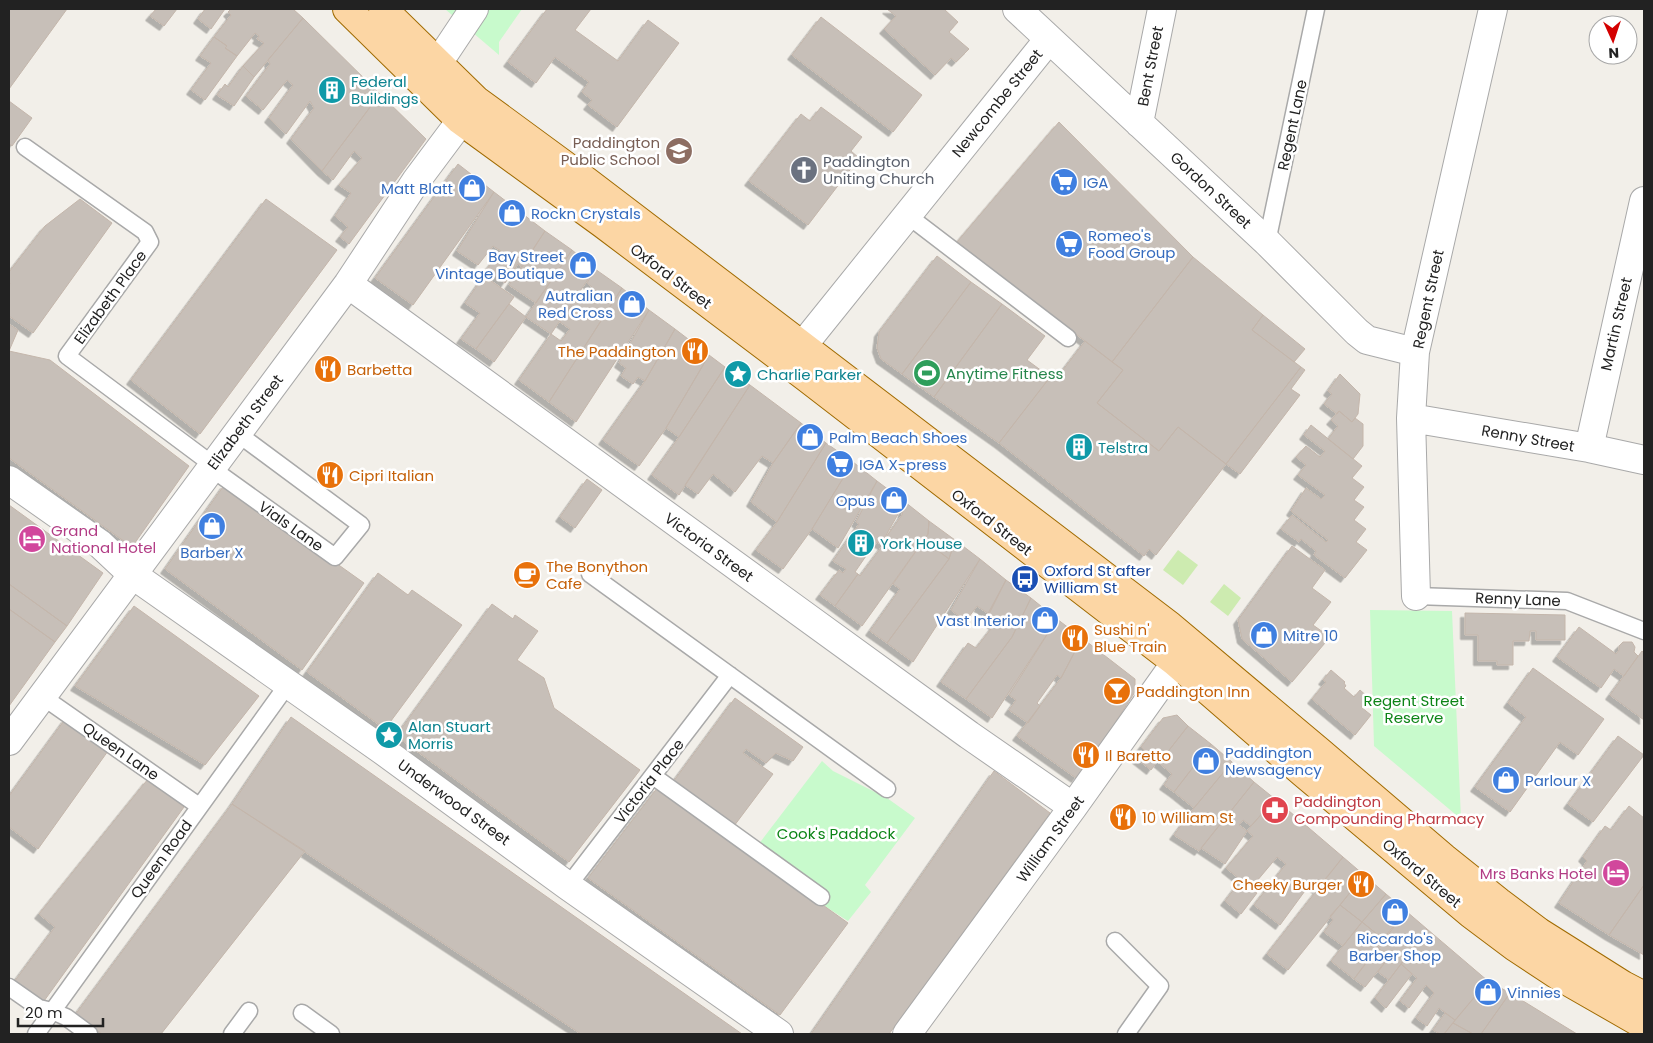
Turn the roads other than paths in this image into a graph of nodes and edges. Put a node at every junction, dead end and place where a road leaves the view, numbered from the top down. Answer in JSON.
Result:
{"nodes":[{"id":1,"x":348,"y":9,"type":"edge"},
{"id":2,"x":383,"y":9,"type":"edge"},
{"id":3,"x":474,"y":9,"type":"edge"},
{"id":4,"x":1017,"y":9,"type":"edge"},
{"id":5,"x":1162,"y":9,"type":"edge"},
{"id":6,"x":1316,"y":9,"type":"edge"},
{"id":7,"x":1493,"y":9,"type":"edge"},
{"id":8,"x":1049,"y":39,"type":"junction"},
{"id":9,"x":438,"y":63,"type":"junction"},
{"id":10,"x":468,"y":110,"type":"junction"},
{"id":11,"x":1139,"y":123,"type":"junction"},
{"id":12,"x":25,"y":147,"type":"dead end"},
{"id":13,"x":1644,"y":201,"type":"edge"},
{"id":14,"x":907,"y":215,"type":"junction"},
{"id":15,"x":1268,"y":242,"type":"junction"},
{"id":16,"x":348,"y":284,"type":"junction"},
{"id":17,"x":1068,"y":338,"type":"dead end"},
{"id":18,"x":802,"y":345,"type":"junction"},
{"id":19,"x":1415,"y":352,"type":"junction"},
{"id":20,"x":1411,"y":418,"type":"junction"},
{"id":21,"x":237,"y":433,"type":"junction"},
{"id":22,"x":1588,"y":448,"type":"junction"},
{"id":23,"x":1644,"y":460,"type":"edge"},
{"id":24,"x":212,"y":467,"type":"junction"},
{"id":25,"x":9,"y":480,"type":"edge"},
{"id":26,"x":590,"y":574,"type":"dead end"},
{"id":27,"x":133,"y":575,"type":"junction"},
{"id":28,"x":1416,"y":596,"type":"joint"},
{"id":29,"x":1644,"y":631,"type":"edge"},
{"id":30,"x":1182,"y":652,"type":"junction"},
{"id":31,"x":730,"y":675,"type":"junction"},
{"id":32,"x":288,"y":684,"type":"junction"},
{"id":33,"x":43,"y":697,"type":"junction"},
{"id":34,"x":9,"y":741,"type":"edge"},
{"id":35,"x":653,"y":776,"type":"junction"},
{"id":36,"x":887,"y":789,"type":"dead end"},
{"id":37,"x":200,"y":806,"type":"junction"},
{"id":38,"x":1073,"y":807,"type":"junction"},
{"id":39,"x":568,"y":886,"type":"junction"},
{"id":40,"x":821,"y":897,"type":"dead end"},
{"id":41,"x":1115,"y":941,"type":"dead end"},
{"id":42,"x":9,"y":986,"type":"edge"},
{"id":43,"x":1644,"y":996,"type":"edge"},
{"id":44,"x":52,"y":1011,"type":"junction"},
{"id":45,"x":249,"y":1011,"type":"dead end"},
{"id":46,"x":302,"y":1013,"type":"dead end"},
{"id":47,"x":1644,"y":1025,"type":"edge"},
{"id":48,"x":36,"y":1034,"type":"edge"},
{"id":49,"x":89,"y":1034,"type":"edge"},
{"id":50,"x":232,"y":1034,"type":"edge"},
{"id":51,"x":331,"y":1034,"type":"edge"},
{"id":52,"x":779,"y":1034,"type":"edge"},
{"id":53,"x":907,"y":1034,"type":"edge"},
{"id":54,"x":1126,"y":1034,"type":"edge"}],
"edges":[{"from":1,"to":10,"type":"main road","name":"Oxford Street"},
{"from":2,"to":9,"type":"main road","name":"Oxford Street"},
{"from":3,"to":9,"type":"street"},
{"from":4,"to":8,"type":"street","name":"Gordon Street"},
{"from":5,"to":11,"type":"street","name":"Bent Street"},
{"from":6,"to":15,"type":"lane","name":"Regent Lane"},
{"from":7,"to":19,"type":"street","name":"Regent Street"},
{"from":8,"to":11,"type":"street","name":"Gordon Street"},
{"from":8,"to":14,"type":"street","name":"Newcombe Street"},
{"from":9,"to":10,"type":"main road","name":"Oxford Street"},
{"from":10,"to":16,"type":"street","name":"Elizabeth Street"},
{"from":10,"to":18,"type":"main road","name":"Oxford Street"},
{"from":10,"to":30,"type":"main road","name":"Oxford Street"},
{"from":11,"to":15,"type":"street","name":"Gordon Street"},
{"from":12,"to":24,"type":"lane","name":"Elizabeth Place"},
{"from":13,"to":22,"type":"street","name":"Martin Street"},
{"from":14,"to":17,"type":"lane"},
{"from":14,"to":18,"type":"street","name":"Newcombe Street"},
{"from":15,"to":19,"type":"street","name":"Gordon Street"},
{"from":16,"to":21,"type":"street","name":"Elizabeth Street"},
{"from":16,"to":38,"type":"street","name":"Victoria Street"},
{"from":18,"to":30,"type":"main road","name":"Oxford Street"},
{"from":19,"to":20,"type":"street","name":"Regent Street"},
{"from":20,"to":22,"type":"street","name":"Renny Street"},
{"from":20,"to":28,"type":"street","name":"Regent Street"},
{"from":21,"to":24,"type":"street","name":"Elizabeth Street"},
{"from":21,"to":24,"type":"lane","name":"Vials Lane"},
{"from":22,"to":23,"type":"street","name":"Renny Street"},
{"from":24,"to":27,"type":"street","name":"Elizabeth Street"},
{"from":25,"to":27,"type":"street","name":"Underwood Street"},
{"from":26,"to":31,"type":"lane"},
{"from":27,"to":32,"type":"street","name":"Underwood Street"},
{"from":27,"to":33,"type":"street","name":"Elizabeth Street"},
{"from":28,"to":29,"type":"lane","name":"Renny Lane"},
{"from":30,"to":38,"type":"street","name":"William Street"},
{"from":30,"to":43,"type":"main road","name":"Oxford Street"},
{"from":30,"to":47,"type":"main road","name":"Oxford Street"},
{"from":31,"to":35,"type":"lane","name":"Victoria Place"},
{"from":31,"to":36,"type":"lane"},
{"from":32,"to":37,"type":"lane","name":"Queen Road"},
{"from":32,"to":39,"type":"street","name":"Underwood Street"},
{"from":33,"to":34,"type":"street","name":"Elizabeth Street"},
{"from":33,"to":37,"type":"lane","name":"Queen Lane"},
{"from":35,"to":39,"type":"lane","name":"Victoria Place"},
{"from":35,"to":40,"type":"lane"},
{"from":37,"to":44,"type":"lane","name":"Queen Road"},
{"from":38,"to":53,"type":"street","name":"William Street"},
{"from":39,"to":52,"type":"street","name":"Underwood Street"},
{"from":41,"to":54,"type":"lane"},
{"from":42,"to":44,"type":"lane"},
{"from":44,"to":48,"type":"lane","name":"Queen Road"},
{"from":44,"to":49,"type":"lane"},
{"from":45,"to":50,"type":"lane"},
{"from":46,"to":51,"type":"lane"}]}
